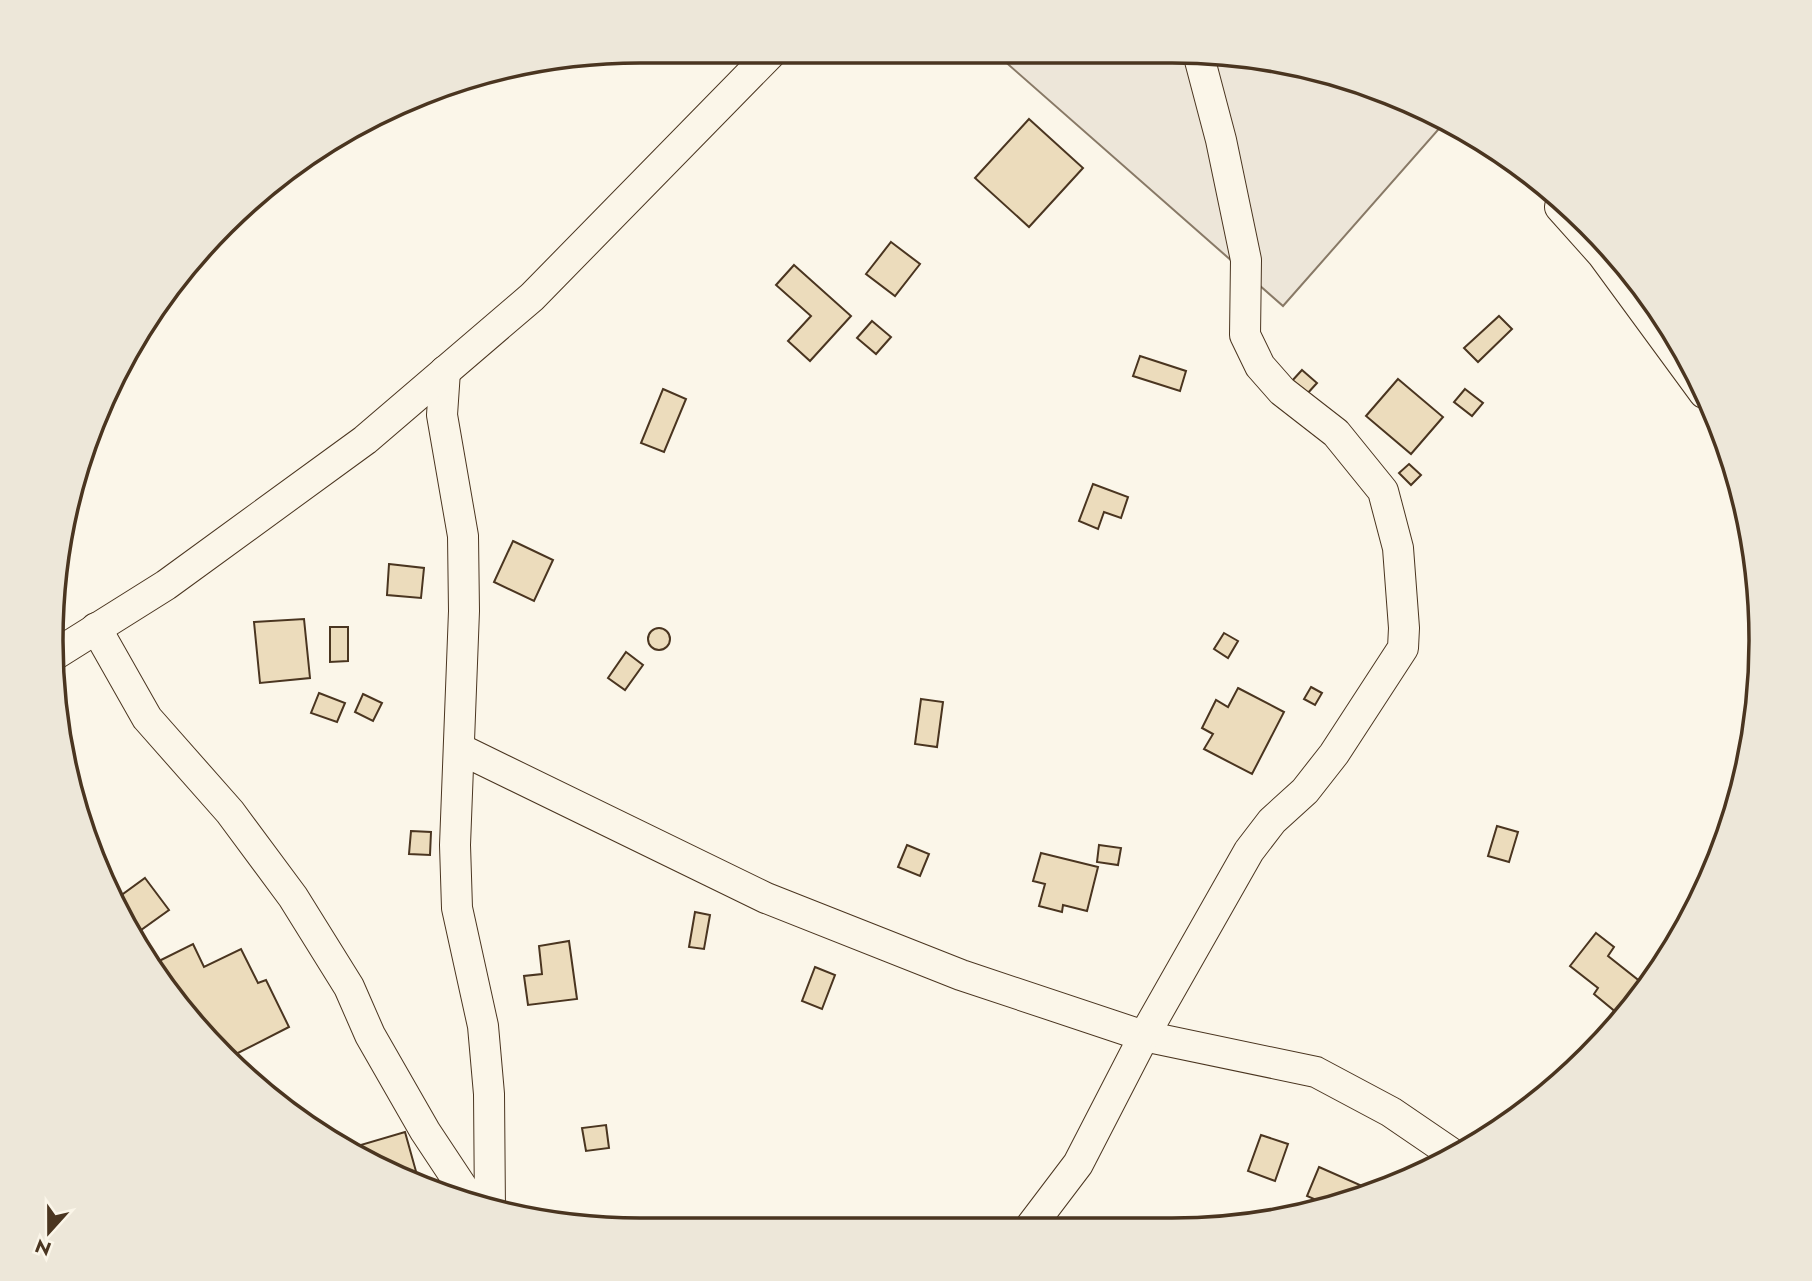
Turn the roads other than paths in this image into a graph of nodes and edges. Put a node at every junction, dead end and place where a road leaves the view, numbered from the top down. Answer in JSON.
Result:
{"nodes":[{"id":1,"x":762,"y":63,"type":"edge"},
{"id":2,"x":1201,"y":64,"type":"edge"},
{"id":3,"x":1610,"y":264,"type":"edge"},
{"id":4,"x":1661,"y":334,"type":"edge"},
{"id":5,"x":445,"y":371,"type":"junction"},
{"id":6,"x":96,"y":628,"type":"junction"},
{"id":7,"x":63,"y":649,"type":"edge"},
{"id":8,"x":460,"y":749,"type":"junction"},
{"id":9,"x":1143,"y":1036,"type":"junction"},
{"id":10,"x":1445,"y":1149,"type":"edge"},
{"id":11,"x":464,"y":1190,"type":"edge"},
{"id":12,"x":490,"y":1198,"type":"edge"},
{"id":13,"x":1037,"y":1218,"type":"edge"}],
"edges":[{"from":1,"to":5,"type":"street"},
{"from":2,"to":9,"type":"street"},
{"from":3,"to":4,"type":"street"},
{"from":5,"to":6,"type":"street"},
{"from":5,"to":8,"type":"street"},
{"from":6,"to":7,"type":"street"},
{"from":6,"to":11,"type":"street"},
{"from":8,"to":9,"type":"street"},
{"from":8,"to":12,"type":"street"},
{"from":9,"to":10,"type":"street"},
{"from":9,"to":13,"type":"street"}]}
